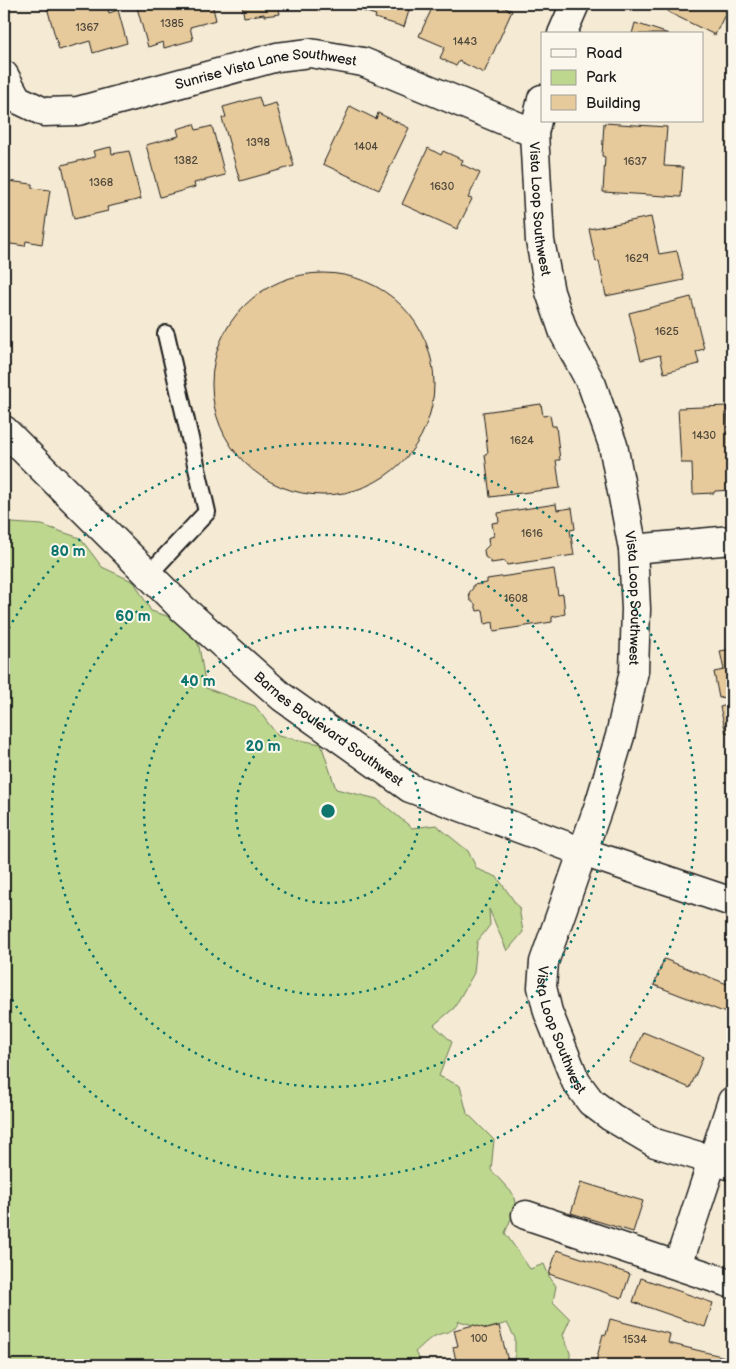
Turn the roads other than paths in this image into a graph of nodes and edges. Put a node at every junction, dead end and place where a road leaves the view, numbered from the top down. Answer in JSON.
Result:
{"nodes":[{"id":1,"x":575,"y":4,"type":"edge"},
{"id":2,"x":563,"y":32,"type":"edge"},
{"id":3,"x":4,"y":75,"type":"edge"},
{"id":4,"x":541,"y":103,"type":"edge"},
{"id":5,"x":534,"y":133,"type":"junction"},
{"id":6,"x":166,"y":334,"type":"dead end"},
{"id":7,"x":4,"y":430,"type":"edge"},
{"id":8,"x":732,"y":540,"type":"edge"},
{"id":9,"x":634,"y":549,"type":"junction"},
{"id":10,"x":148,"y":575,"type":"junction"},
{"id":11,"x":583,"y":852,"type":"junction"},
{"id":12,"x":732,"y":902,"type":"edge"},
{"id":13,"x":732,"y":1101,"type":"edge"},
{"id":14,"x":722,"y":1163,"type":"edge"},
{"id":15,"x":526,"y":1216,"type":"dead end"},
{"id":16,"x":678,"y":1265,"type":"junction"},
{"id":17,"x":732,"y":1284,"type":"edge"}],
"edges":[{"from":1,"to":2,"type":"street"},
{"from":3,"to":5,"type":"street","name":"Sunrise Vista Lane Southwest"},
{"from":4,"to":5,"type":"street","name":"Vista Loop Southwest"},
{"from":5,"to":9,"type":"street","name":"Vista Loop Southwest"},
{"from":6,"to":10,"type":"lane"},
{"from":7,"to":10,"type":"street","name":"Barnes Boulevard Southwest"},
{"from":8,"to":9,"type":"street"},
{"from":9,"to":11,"type":"street","name":"Vista Loop Southwest"},
{"from":10,"to":11,"type":"street","name":"Barnes Boulevard Southwest"},
{"from":11,"to":12,"type":"street","name":"Barnes Boulevard Southwest"},
{"from":11,"to":14,"type":"street","name":"Vista Loop Southwest"},
{"from":13,"to":14,"type":"street"},
{"from":14,"to":16,"type":"street"},
{"from":15,"to":16,"type":"street"},
{"from":16,"to":17,"type":"street"}]}
